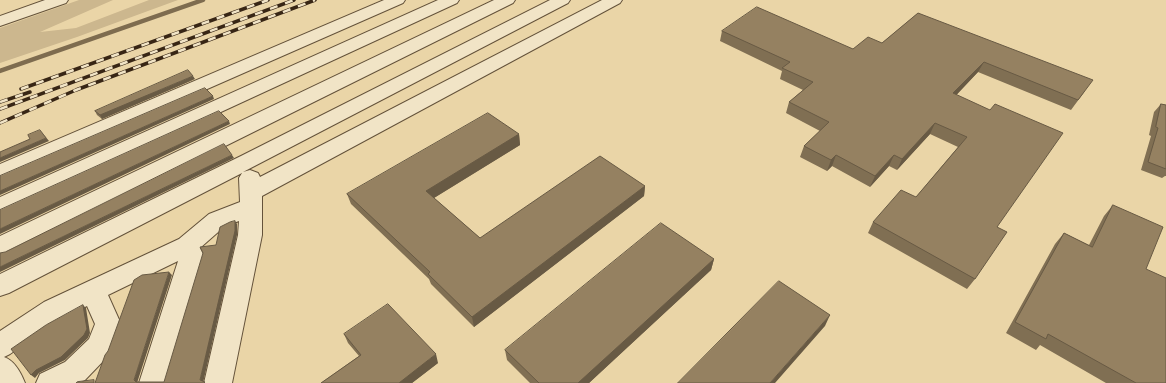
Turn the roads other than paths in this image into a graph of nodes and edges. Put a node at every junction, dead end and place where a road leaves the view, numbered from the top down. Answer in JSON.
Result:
{"nodes":[{"id":1,"x":60,"y":0,"type":"edge"},
{"id":2,"x":397,"y":0,"type":"edge"},
{"id":3,"x":450,"y":0,"type":"edge"},
{"id":4,"x":508,"y":0,"type":"edge"},
{"id":5,"x":562,"y":0,"type":"edge"},
{"id":6,"x":614,"y":0,"type":"edge"},
{"id":7,"x":0,"y":21,"type":"edge"},
{"id":8,"x":206,"y":82,"type":"junction"},
{"id":9,"x":225,"y":102,"type":"junction"},
{"id":10,"x":244,"y":129,"type":"junction"},
{"id":11,"x":248,"y":161,"type":"junction"},
{"id":12,"x":0,"y":173,"type":"edge"},
{"id":13,"x":251,"y":200,"type":"junction"},
{"id":14,"x":0,"y":206,"type":"edge"},
{"id":15,"x":187,"y":246,"type":"junction"},
{"id":16,"x":0,"y":247,"type":"edge"},
{"id":17,"x":0,"y":286,"type":"edge"},
{"id":18,"x":93,"y":291,"type":"junction"},
{"id":19,"x":0,"y":350,"type":"edge"},
{"id":20,"x":11,"y":383,"type":"edge"},
{"id":21,"x":50,"y":383,"type":"edge"},
{"id":22,"x":153,"y":383,"type":"edge"},
{"id":23,"x":218,"y":383,"type":"edge"}],
"edges":[{"from":1,"to":7,"type":"street"},
{"from":2,"to":8,"type":"street"},
{"from":3,"to":9,"type":"street"},
{"from":4,"to":10,"type":"street"},
{"from":5,"to":11,"type":"street"},
{"from":6,"to":13,"type":"street"},
{"from":8,"to":9,"type":"street"},
{"from":8,"to":12,"type":"street"},
{"from":9,"to":10,"type":"street"},
{"from":9,"to":14,"type":"street"},
{"from":10,"to":11,"type":"street"},
{"from":10,"to":16,"type":"street"},
{"from":11,"to":13,"type":"street"},
{"from":11,"to":17,"type":"street"},
{"from":13,"to":15,"type":"street"},
{"from":13,"to":23,"type":"street"},
{"from":15,"to":18,"type":"street"},
{"from":15,"to":22,"type":"street"},
{"from":18,"to":19,"type":"street"},
{"from":18,"to":21,"type":"street"},
{"from":19,"to":20,"type":"street"}]}
